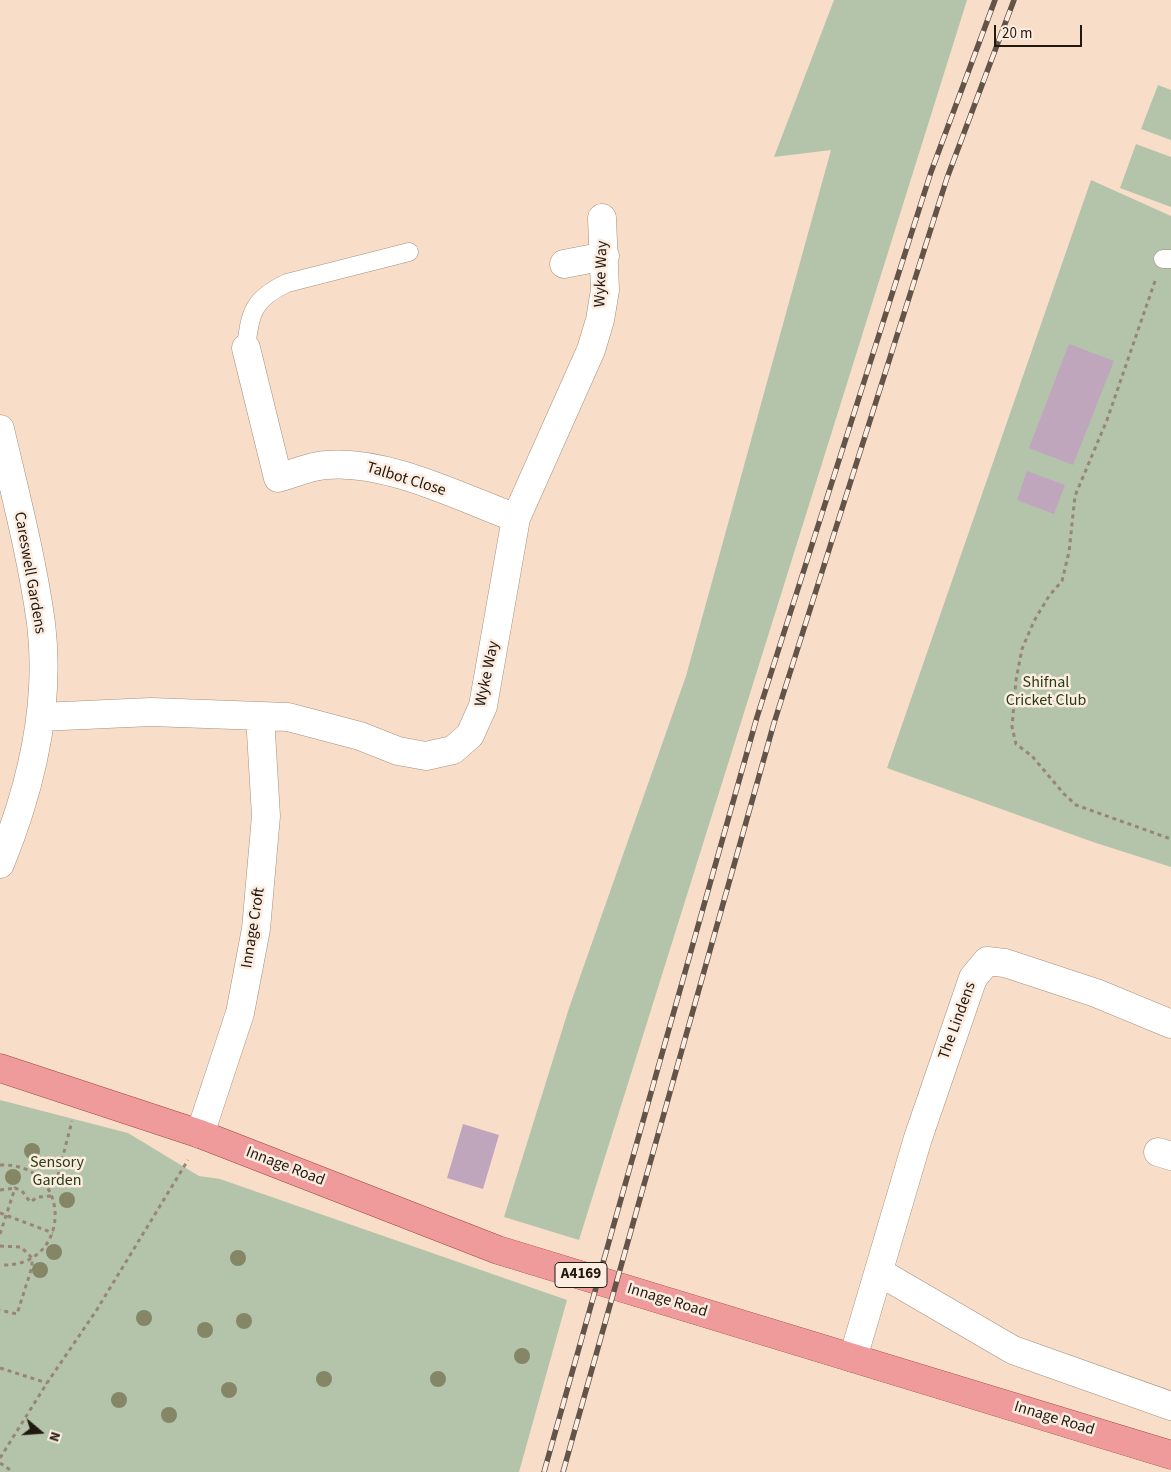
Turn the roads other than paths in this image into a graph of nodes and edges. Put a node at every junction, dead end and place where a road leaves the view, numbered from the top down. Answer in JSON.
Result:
{"nodes":[{"id":1,"x":602,"y":218,"type":"dead end"},
{"id":2,"x":409,"y":252,"type":"dead end"},
{"id":3,"x":605,"y":256,"type":"junction"},
{"id":4,"x":564,"y":264,"type":"dead end"},
{"id":5,"x":246,"y":348,"type":"joint"},
{"id":6,"x":0,"y":430,"type":"edge"},
{"id":7,"x":516,"y":518,"type":"junction"},
{"id":8,"x":260,"y":716,"type":"junction"},
{"id":9,"x":40,"y":717,"type":"junction"},
{"id":10,"x":8,"y":817,"type":"edge"},
{"id":11,"x":0,"y":864,"type":"edge"},
{"id":12,"x":1171,"y":1024,"type":"edge"},
{"id":13,"x":0,"y":1068,"type":"edge"},
{"id":14,"x":200,"y":1134,"type":"junction"},
{"id":15,"x":879,"y":1272,"type":"junction"},
{"id":16,"x":853,"y":1358,"type":"junction"},
{"id":17,"x":1171,"y":1406,"type":"edge"},
{"id":18,"x":1171,"y":1455,"type":"edge"}],
"edges":[{"from":1,"to":3,"type":"street","name":"Wyke Way"},
{"from":2,"to":5,"type":"lane"},
{"from":3,"to":4,"type":"street"},
{"from":3,"to":7,"type":"street","name":"Wyke Way"},
{"from":5,"to":7,"type":"street","name":"Talbot Close"},
{"from":6,"to":9,"type":"street","name":"Careswell Gardens"},
{"from":7,"to":8,"type":"street","name":"Wyke Way"},
{"from":8,"to":9,"type":"street","name":"Wyke Way"},
{"from":8,"to":14,"type":"street","name":"Innage Croft"},
{"from":9,"to":10,"type":"street","name":"Careswell Gardens"},
{"from":10,"to":11,"type":"street","name":"Careswell Gardens"},
{"from":12,"to":15,"type":"street","name":"The Lindens"},
{"from":13,"to":14,"type":"main road","name":"Innage Road","number":"A4169"},
{"from":14,"to":16,"type":"main road","name":"Innage Road","number":"A4169"},
{"from":15,"to":16,"type":"street","name":"The Lindens"},
{"from":15,"to":17,"type":"street"},
{"from":16,"to":18,"type":"main road","name":"Innage Road","number":"A4169"}]}
